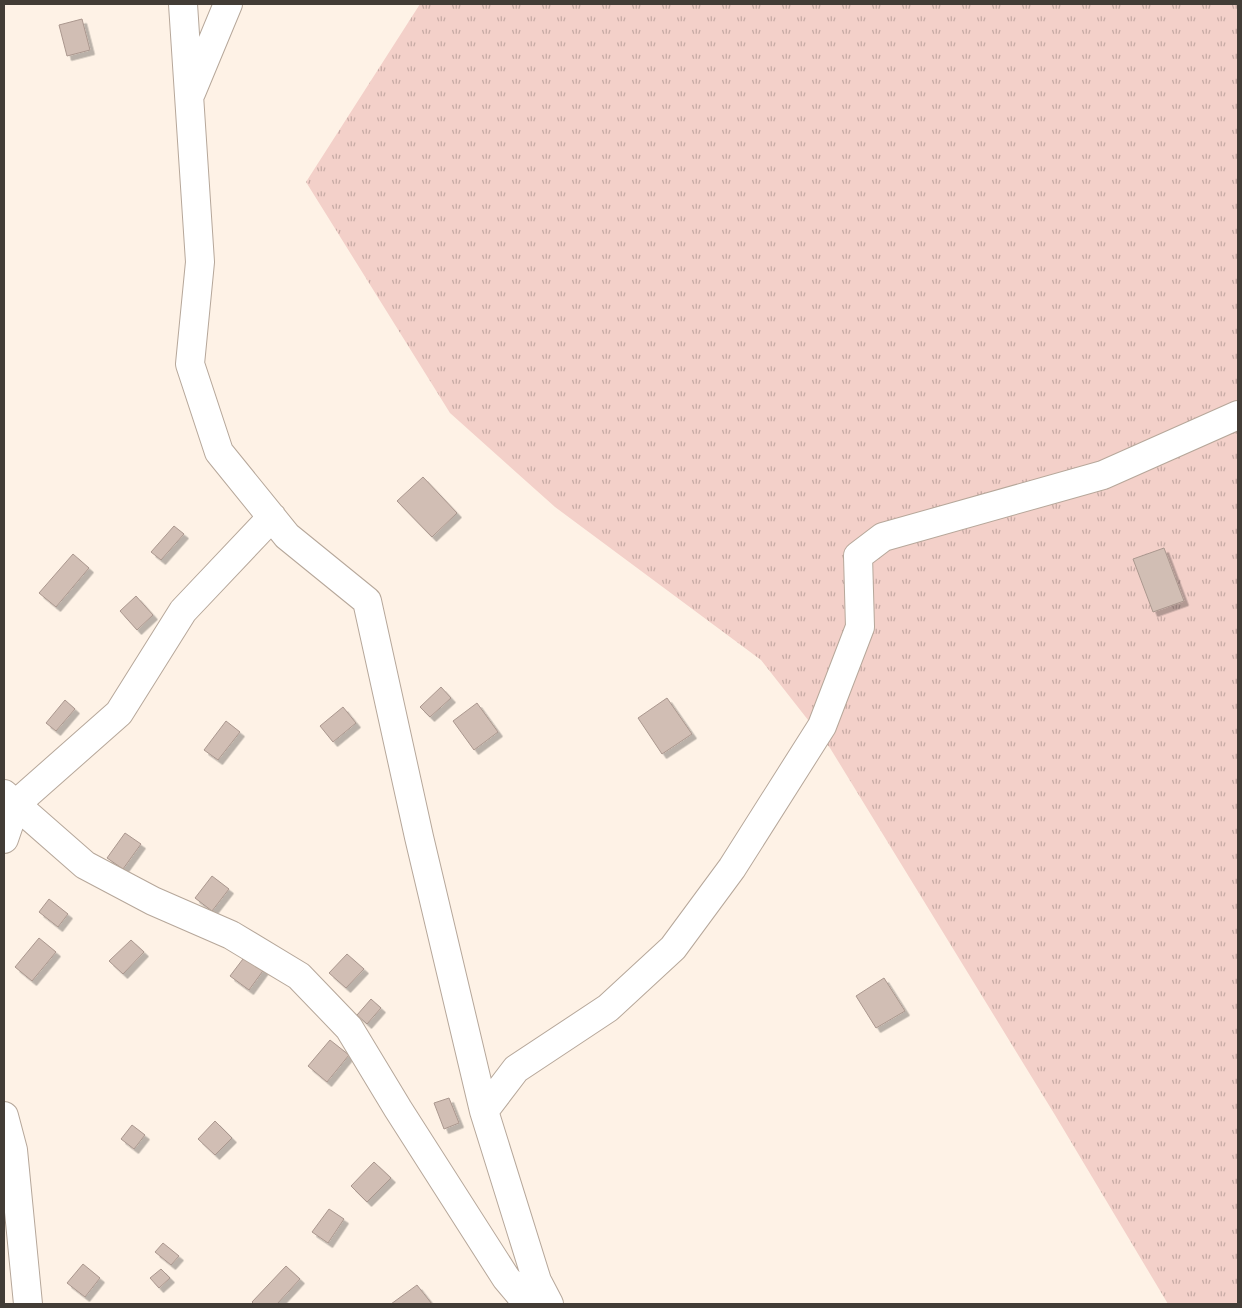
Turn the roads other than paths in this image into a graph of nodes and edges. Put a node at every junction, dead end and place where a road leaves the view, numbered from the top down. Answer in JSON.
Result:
{"nodes":[{"id":1,"x":183,"y":4,"type":"edge"},
{"id":2,"x":228,"y":4,"type":"edge"},
{"id":3,"x":189,"y":99,"type":"junction"},
{"id":4,"x":1238,"y":414,"type":"edge"},
{"id":5,"x":272,"y":517,"type":"junction"},
{"id":6,"x":10,"y":799,"type":"edge"},
{"id":7,"x":4,"y":839,"type":"edge"},
{"id":8,"x":484,"y":1111,"type":"junction"},
{"id":9,"x":4,"y":1116,"type":"edge"},
{"id":10,"x":28,"y":1304,"type":"edge"},
{"id":11,"x":528,"y":1304,"type":"edge"},
{"id":12,"x":549,"y":1304,"type":"edge"}],
"edges":[{"from":1,"to":3,"type":"street"},
{"from":2,"to":3,"type":"street"},
{"from":3,"to":5,"type":"street"},
{"from":4,"to":8,"type":"street"},
{"from":5,"to":6,"type":"street"},
{"from":5,"to":8,"type":"street"},
{"from":6,"to":7,"type":"street"},
{"from":6,"to":11,"type":"street"},
{"from":8,"to":12,"type":"street"},
{"from":9,"to":10,"type":"street"}]}
